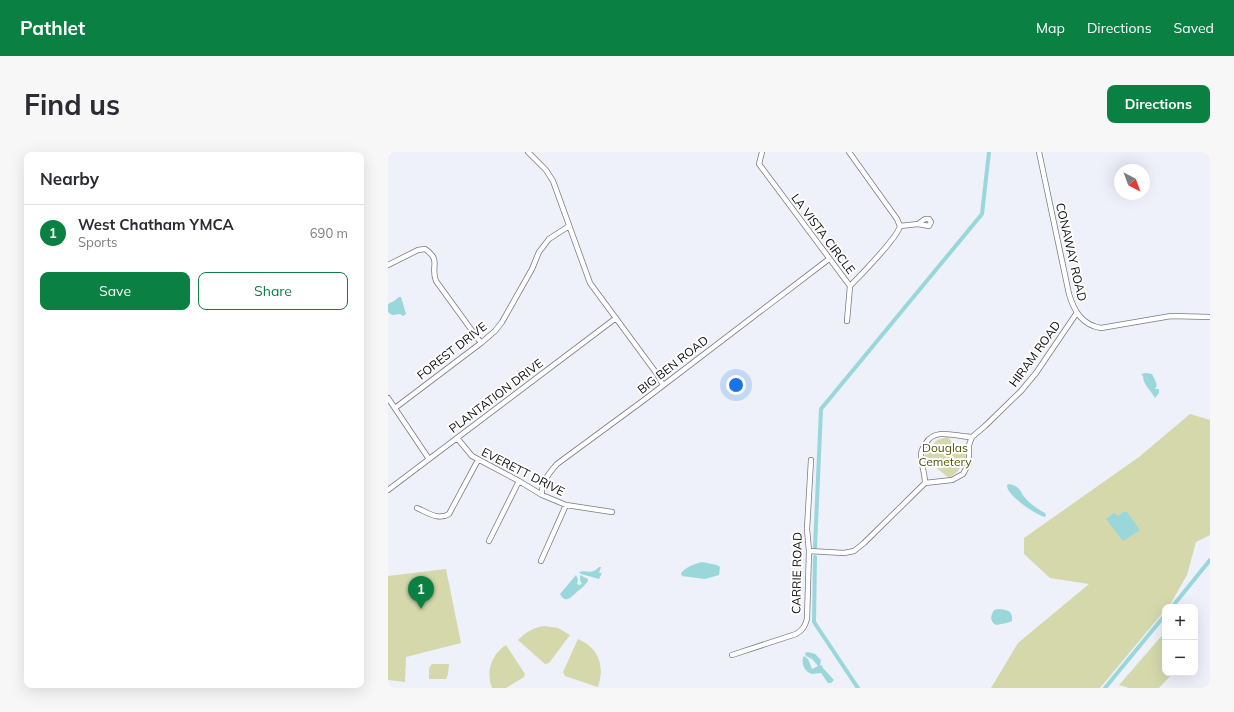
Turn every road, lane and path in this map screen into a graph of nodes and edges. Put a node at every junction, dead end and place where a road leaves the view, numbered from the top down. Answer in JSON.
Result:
{"nodes":[{"id":1,"x":528,"y":152,"type":"edge"},
{"id":2,"x":762,"y":152,"type":"edge"},
{"id":3,"x":849,"y":152,"type":"edge"},
{"id":4,"x":1039,"y":152,"type":"edge"},
{"id":5,"x":918,"y":224,"type":"dead end"},
{"id":6,"x":569,"y":226,"type":"junction"},
{"id":7,"x":900,"y":226,"type":"junction"},
{"id":8,"x":829,"y":259,"type":"junction"},
{"id":9,"x":388,"y":265,"type":"edge"},
{"id":10,"x":850,"y":286,"type":"junction"},
{"id":11,"x":1076,"y":314,"type":"junction"},
{"id":12,"x":1210,"y":316,"type":"edge"},
{"id":13,"x":616,"y":318,"type":"junction"},
{"id":14,"x":847,"y":321,"type":"dead end"},
{"id":15,"x":481,"y":343,"type":"junction"},
{"id":16,"x":663,"y":385,"type":"junction"},
{"id":17,"x":388,"y":398,"type":"edge"},
{"id":18,"x":395,"y":408,"type":"junction"},
{"id":19,"x":972,"y":436,"type":"junction"},
{"id":20,"x":457,"y":438,"type":"junction"},
{"id":21,"x":428,"y":459,"type":"junction"},
{"id":22,"x":478,"y":460,"type":"junction"},
{"id":23,"x":811,"y":460,"type":"dead end"},
{"id":24,"x":519,"y":481,"type":"junction"},
{"id":25,"x":925,"y":483,"type":"junction"},
{"id":26,"x":388,"y":490,"type":"edge"},
{"id":27,"x":542,"y":495,"type":"junction"},
{"id":28,"x":566,"y":505,"type":"junction"},
{"id":29,"x":417,"y":508,"type":"dead end"},
{"id":30,"x":612,"y":512,"type":"dead end"},
{"id":31,"x":489,"y":542,"type":"dead end"},
{"id":32,"x":809,"y":551,"type":"junction"},
{"id":33,"x":541,"y":561,"type":"dead end"},
{"id":34,"x":732,"y":655,"type":"dead end"}],
"edges":[{"from":1,"to":6,"type":"street"},
{"from":2,"to":8,"type":"street","name":"LA VISTA CIRCLE"},
{"from":3,"to":7,"type":"street"},
{"from":4,"to":11,"type":"street","name":"CONAWAY ROAD"},
{"from":5,"to":7,"type":"street"},
{"from":6,"to":13,"type":"street"},
{"from":6,"to":15,"type":"street","name":"FOREST DRIVE"},
{"from":7,"to":10,"type":"street","name":"LA VISTA CIRCLE"},
{"from":8,"to":10,"type":"street","name":"LA VISTA CIRCLE"},
{"from":8,"to":16,"type":"street","name":"BIG BEN ROAD"},
{"from":9,"to":15,"type":"street"},
{"from":10,"to":14,"type":"street"},
{"from":11,"to":12,"type":"street","name":"CONAWAY ROAD"},
{"from":11,"to":19,"type":"street","name":"HIRAM ROAD"},
{"from":13,"to":16,"type":"street"},
{"from":13,"to":20,"type":"street","name":"PLANTATION DRIVE"},
{"from":15,"to":18,"type":"street","name":"FOREST DRIVE"},
{"from":16,"to":27,"type":"street","name":"BIG BEN ROAD"},
{"from":17,"to":18,"type":"street"},
{"from":18,"to":21,"type":"street"},
{"from":19,"to":25,"type":"street"},
{"from":19,"to":25,"type":"street"},
{"from":20,"to":21,"type":"street","name":"PLANTATION DRIVE"},
{"from":20,"to":22,"type":"street","name":"EVERETT DRIVE"},
{"from":21,"to":26,"type":"street","name":"PLANTATION DRIVE"},
{"from":22,"to":24,"type":"street","name":"EVERETT DRIVE"},
{"from":22,"to":29,"type":"street"},
{"from":23,"to":32,"type":"street","name":"CARRIE ROAD"},
{"from":24,"to":27,"type":"street","name":"EVERETT DRIVE"},
{"from":24,"to":31,"type":"street"},
{"from":25,"to":32,"type":"street"},
{"from":27,"to":28,"type":"street","name":"EVERETT DRIVE"},
{"from":28,"to":30,"type":"street","name":"EVERETT DRIVE"},
{"from":28,"to":33,"type":"street"},
{"from":32,"to":34,"type":"street","name":"CARRIE ROAD"}]}
